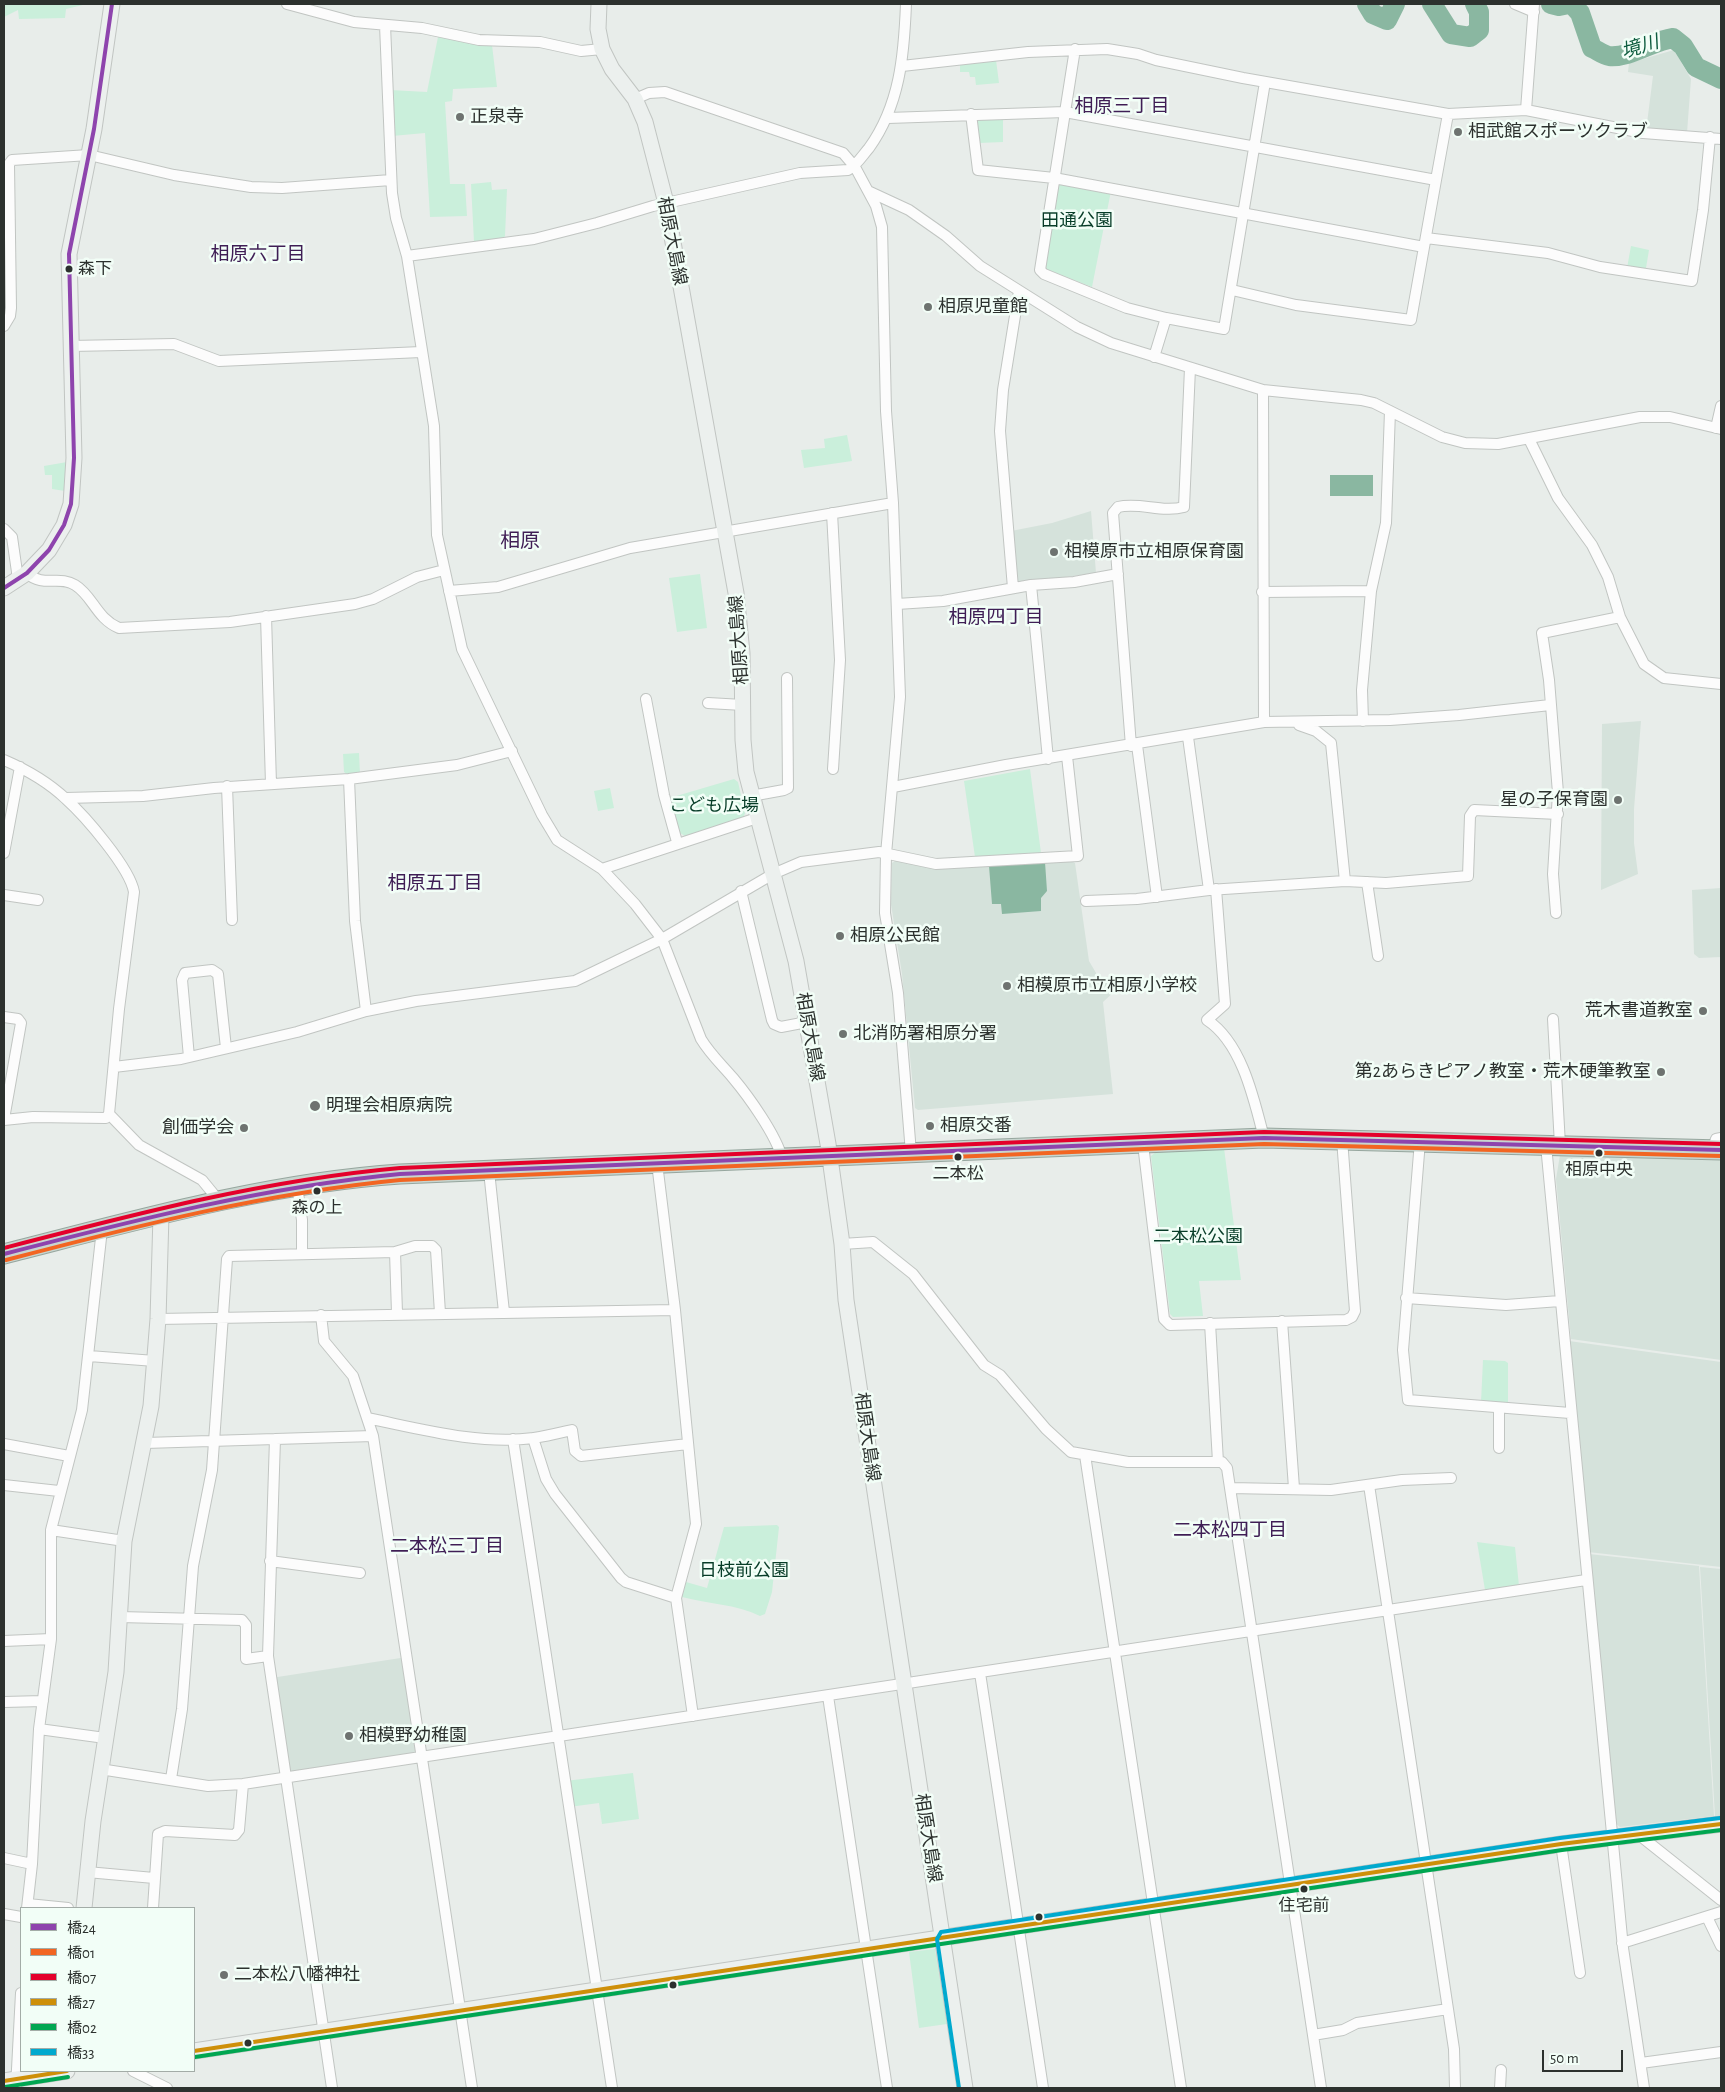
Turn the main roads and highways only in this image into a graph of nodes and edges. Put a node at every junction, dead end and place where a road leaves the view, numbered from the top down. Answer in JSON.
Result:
{"nodes":[{"id":1,"x":1718,"y":1146,"type":"edge"},
{"id":2,"x":4,"y":1254,"type":"edge"}],
"edges":[{"from":1,"to":2,"type":"highway"}]}
